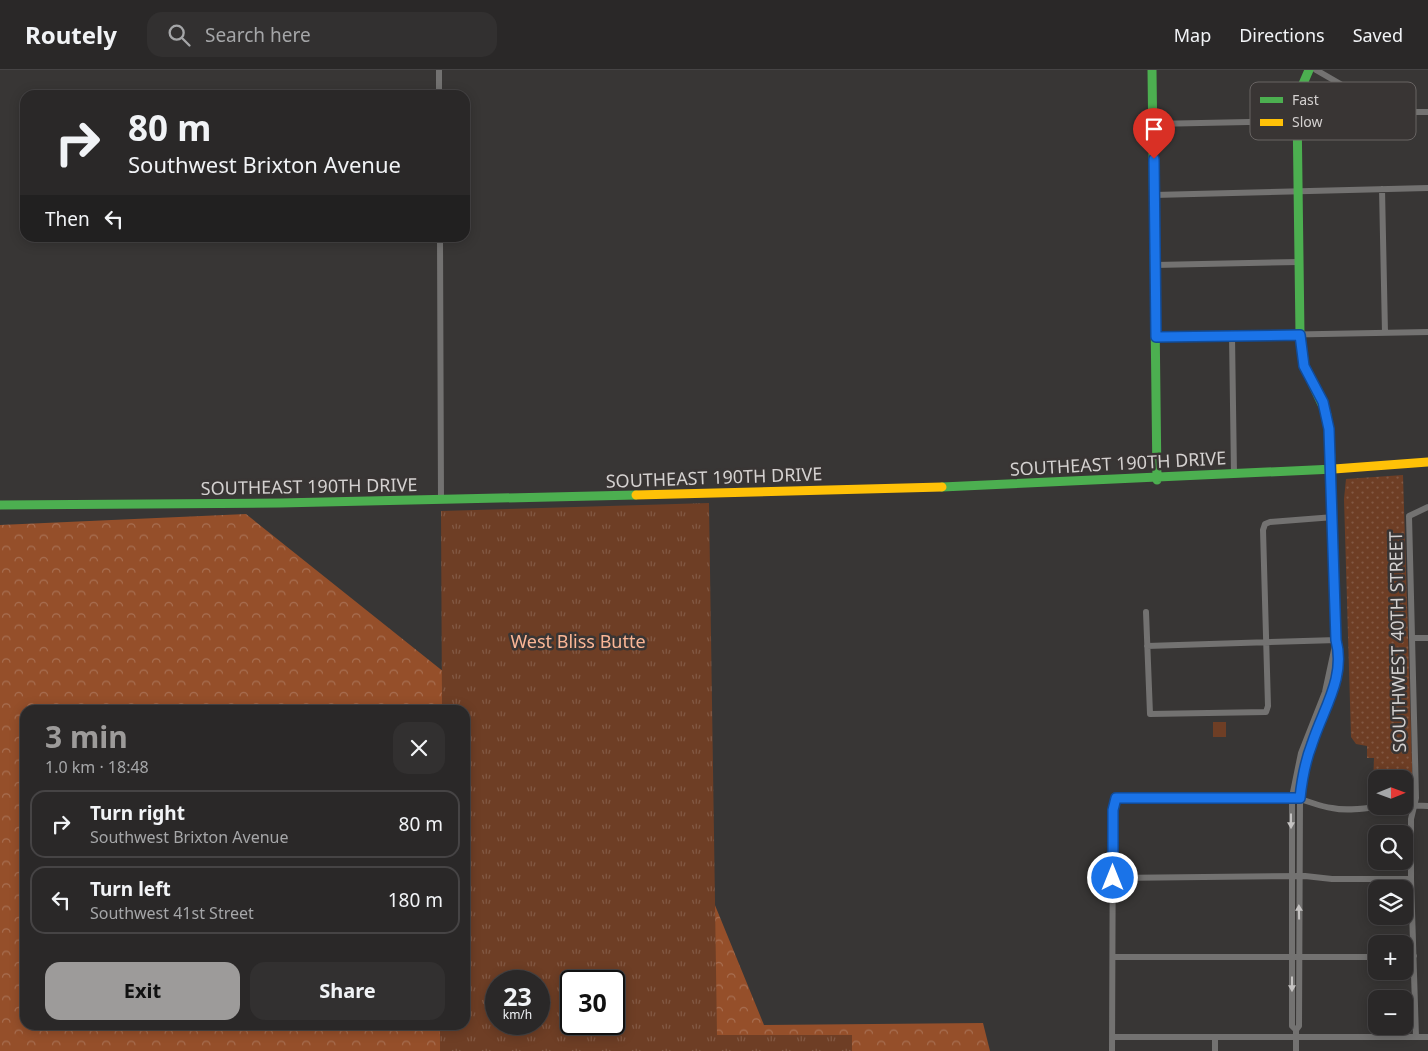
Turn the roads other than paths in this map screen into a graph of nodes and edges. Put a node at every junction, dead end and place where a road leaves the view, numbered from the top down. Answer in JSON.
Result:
{"nodes":[{"id":1,"x":439,"y":70,"type":"edge"},
{"id":2,"x":1152,"y":70,"type":"edge"},
{"id":3,"x":1309,"y":70,"type":"edge"},
{"id":4,"x":1316,"y":70,"type":"edge"},
{"id":5,"x":1303,"y":82,"type":"edge"},
{"id":6,"x":1337,"y":82,"type":"edge"},
{"id":7,"x":439,"y":90,"type":"edge"},
{"id":8,"x":1250,"y":122,"type":"edge"},
{"id":9,"x":1153,"y":124,"type":"junction"},
{"id":10,"x":1297,"y":140,"type":"edge"},
{"id":11,"x":1428,"y":188,"type":"edge"},
{"id":12,"x":1382,"y":189,"type":"junction"},
{"id":13,"x":1298,"y":192,"type":"junction"},
{"id":14,"x":1154,"y":195,"type":"junction"},
{"id":15,"x":440,"y":242,"type":"edge"},
{"id":16,"x":1298,"y":262,"type":"junction"},
{"id":17,"x":1155,"y":265,"type":"junction"},
{"id":18,"x":1428,"y":332,"type":"edge"},
{"id":19,"x":1386,"y":333,"type":"junction"},
{"id":20,"x":1300,"y":335,"type":"junction"},
{"id":21,"x":1232,"y":336,"type":"junction"},
{"id":22,"x":1156,"y":337,"type":"junction"},
{"id":23,"x":1428,"y":462,"type":"edge"},
{"id":24,"x":1332,"y":469,"type":"junction"},
{"id":25,"x":1234,"y":474,"type":"junction"},
{"id":26,"x":1158,"y":480,"type":"junction"},
{"id":27,"x":441,"y":500,"type":"junction"},
{"id":28,"x":0,"y":505,"type":"edge"},
{"id":29,"x":1428,"y":508,"type":"edge"},
{"id":30,"x":1334,"y":517,"type":"junction"},
{"id":31,"x":1146,"y":612,"type":"dead end"},
{"id":32,"x":1412,"y":638,"type":"junction"},
{"id":33,"x":1428,"y":638,"type":"edge"},
{"id":34,"x":1336,"y":640,"type":"junction"},
{"id":35,"x":1266,"y":642,"type":"junction"},
{"id":36,"x":1147,"y":646,"type":"junction"},
{"id":37,"x":1292,"y":797,"type":"junction"},
{"id":38,"x":1300,"y":798,"type":"junction"},
{"id":39,"x":1413,"y":806,"type":"joint"},
{"id":40,"x":1428,"y":806,"type":"edge"},
{"id":41,"x":1368,"y":808,"type":"edge"},
{"id":42,"x":1413,"y":815,"type":"edge"},
{"id":43,"x":1295,"y":877,"type":"junction"},
{"id":44,"x":1113,"y":878,"type":"junction"},
{"id":45,"x":1411,"y":879,"type":"junction"},
{"id":46,"x":1414,"y":956,"type":"joint"},
{"id":47,"x":1114,"y":957,"type":"junction"},
{"id":48,"x":1292,"y":957,"type":"junction"},
{"id":49,"x":1368,"y":957,"type":"edge"},
{"id":50,"x":1299,"y":958,"type":"junction"},
{"id":51,"x":1296,"y":1034,"type":"junction"},
{"id":52,"x":1112,"y":1037,"type":"junction"},
{"id":53,"x":1215,"y":1037,"type":"junction"},
{"id":54,"x":1416,"y":1037,"type":"junction"},
{"id":55,"x":1428,"y":1037,"type":"edge"},
{"id":56,"x":1112,"y":1051,"type":"edge"},
{"id":57,"x":1215,"y":1051,"type":"edge"},
{"id":58,"x":1296,"y":1051,"type":"edge"}],
"edges":[{"from":1,"to":7,"type":"street"},
{"from":2,"to":9,"type":"main road"},
{"from":3,"to":5,"type":"main road"},
{"from":4,"to":6,"type":"street"},
{"from":8,"to":9,"type":"street"},
{"from":9,"to":14,"type":"main road"},
{"from":10,"to":13,"type":"main road"},
{"from":11,"to":12,"type":"street"},
{"from":12,"to":13,"type":"street"},
{"from":12,"to":19,"type":"street"},
{"from":13,"to":14,"type":"street"},
{"from":13,"to":16,"type":"main road"},
{"from":14,"to":17,"type":"main road"},
{"from":15,"to":27,"type":"street"},
{"from":16,"to":17,"type":"street"},
{"from":16,"to":20,"type":"main road"},
{"from":17,"to":22,"type":"main road"},
{"from":18,"to":19,"type":"street"},
{"from":19,"to":20,"type":"street"},
{"from":20,"to":21,"type":"street"},
{"from":20,"to":24,"type":"main road"},
{"from":21,"to":22,"type":"street"},
{"from":21,"to":25,"type":"street"},
{"from":22,"to":26,"type":"main road"},
{"from":23,"to":24,"type":"main road","name":"SOUTHEAST 190TH DRIVE"},
{"from":24,"to":25,"type":"main road","name":"SOUTHEAST 190TH DRIVE"},
{"from":24,"to":30,"type":"street"},
{"from":25,"to":26,"type":"main road","name":"SOUTHEAST 190TH DRIVE"},
{"from":26,"to":27,"type":"main road","name":"SOUTHEAST 190TH DRIVE"},
{"from":27,"to":28,"type":"main road","name":"SOUTHEAST 190TH DRIVE"},
{"from":29,"to":32,"type":"street","name":"SOUTHWEST 40TH STREET"},
{"from":30,"to":34,"type":"street"},
{"from":30,"to":35,"type":"street"},
{"from":31,"to":36,"type":"street"},
{"from":32,"to":33,"type":"street"},
{"from":32,"to":39,"type":"street","name":"SOUTHWEST 40TH STREET"},
{"from":34,"to":35,"type":"street"},
{"from":34,"to":37,"type":"street"},
{"from":34,"to":38,"type":"street"},
{"from":35,"to":36,"type":"street"},
{"from":35,"to":36,"type":"street"},
{"from":37,"to":38,"type":"street"},
{"from":37,"to":43,"type":"street","one_way":true},
{"from":37,"to":44,"type":"street"},
{"from":38,"to":41,"type":"street"},
{"from":38,"to":43,"type":"street"},
{"from":39,"to":40,"type":"street"},
{"from":42,"to":45,"type":"street","name":"SOUTHWEST 40TH STREET"},
{"from":43,"to":44,"type":"street"},
{"from":43,"to":45,"type":"street"},
{"from":43,"to":48,"type":"street"},
{"from":50,"to":43,"type":"street","one_way":true},
{"from":44,"to":47,"type":"street"},
{"from":45,"to":46,"type":"street","name":"SOUTHWEST 40TH STREET"},
{"from":46,"to":54,"type":"street","name":"SOUTHWEST 40TH STREET"},
{"from":47,"to":48,"type":"street"},
{"from":47,"to":52,"type":"street"},
{"from":48,"to":50,"type":"street"},
{"from":48,"to":51,"type":"street","one_way":true},
{"from":49,"to":50,"type":"street"},
{"from":50,"to":51,"type":"street"},
{"from":51,"to":53,"type":"street"},
{"from":51,"to":54,"type":"street"},
{"from":51,"to":58,"type":"street"},
{"from":52,"to":53,"type":"street"},
{"from":52,"to":56,"type":"street"},
{"from":53,"to":57,"type":"street"},
{"from":54,"to":55,"type":"street"}]}
